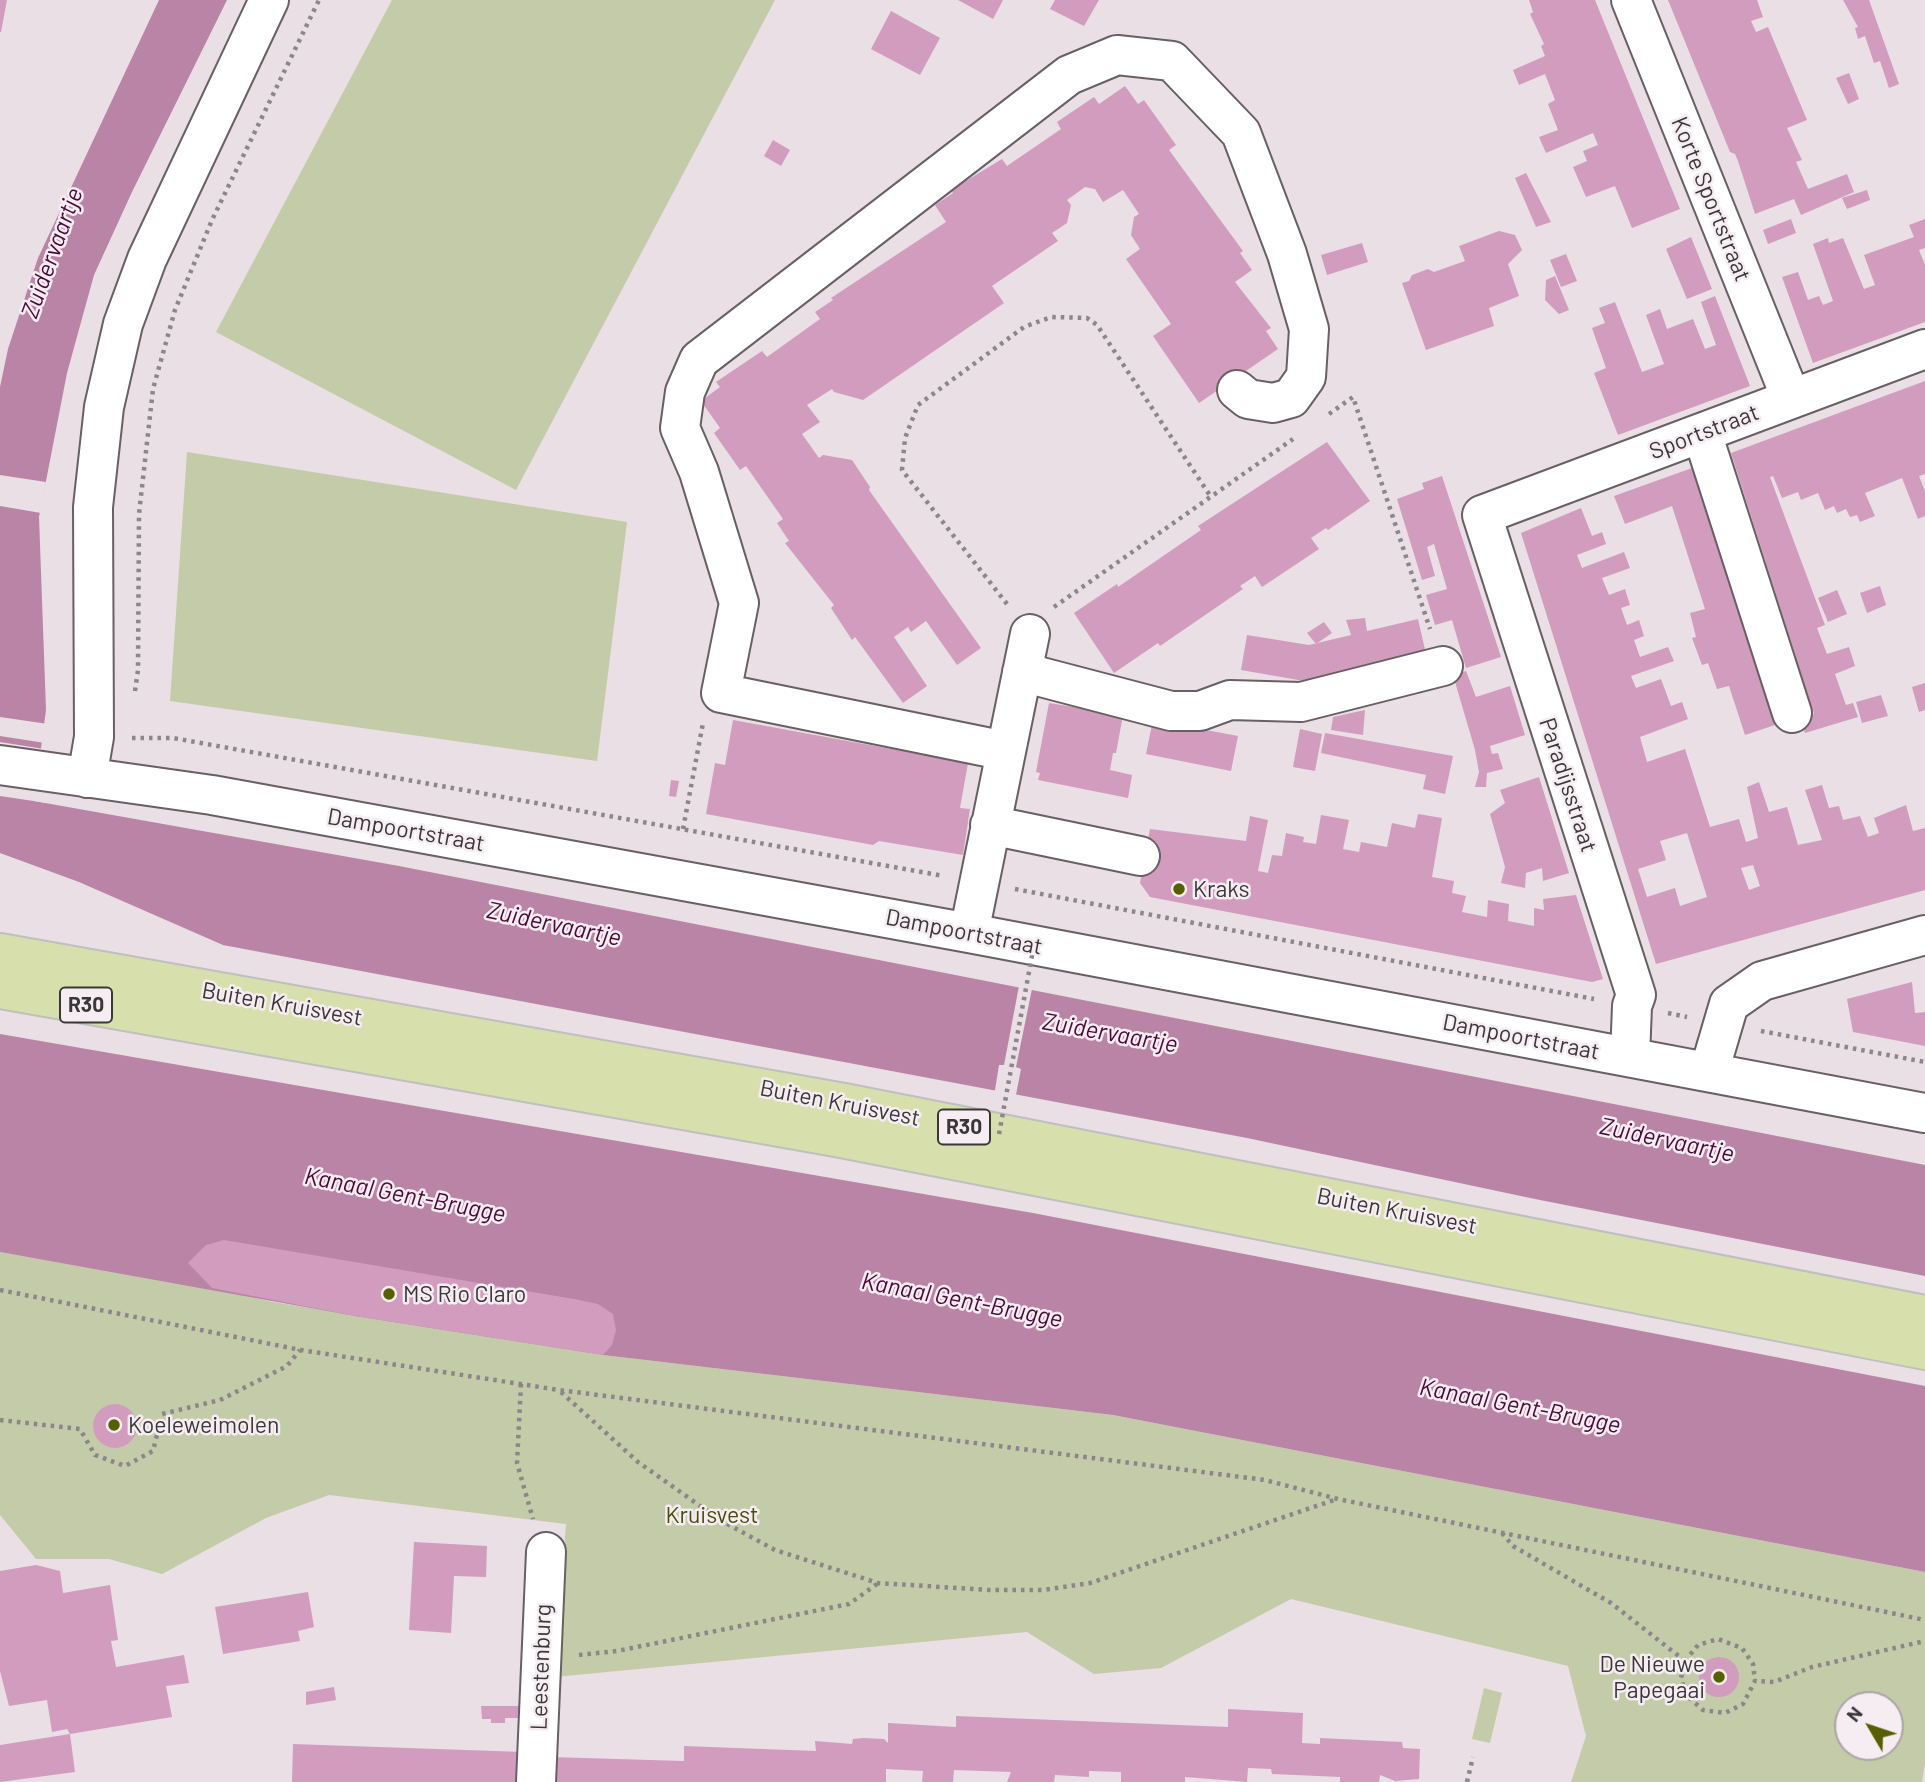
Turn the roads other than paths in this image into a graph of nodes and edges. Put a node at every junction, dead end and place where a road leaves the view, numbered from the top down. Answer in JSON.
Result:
{"nodes":[{"id":1,"x":269,"y":0,"type":"edge"},
{"id":2,"x":1631,"y":0,"type":"edge"},
{"id":3,"x":1925,"y":349,"type":"edge"},
{"id":4,"x":1237,"y":390,"type":"dead end"},
{"id":5,"x":1791,"y":398,"type":"junction"},
{"id":6,"x":1702,"y":433,"type":"junction"},
{"id":7,"x":1482,"y":515,"type":"joint"},
{"id":8,"x":1030,"y":634,"type":"road end"},
{"id":9,"x":1443,"y":666,"type":"road end"},
{"id":10,"x":1022,"y":672,"type":"junction"},
{"id":11,"x":1792,"y":713,"type":"dead end"},
{"id":12,"x":1006,"y":751,"type":"junction"},
{"id":13,"x":0,"y":765,"type":"edge"},
{"id":14,"x":87,"y":778,"type":"junction"},
{"id":15,"x":990,"y":825,"type":"junction"},
{"id":16,"x":1140,"y":856,"type":"dead end"},
{"id":17,"x":969,"y":933,"type":"junction"},
{"id":18,"x":1925,"y":935,"type":"edge"},
{"id":19,"x":0,"y":953,"type":"edge"},
{"id":20,"x":0,"y":989,"type":"edge"},
{"id":21,"x":1630,"y":1057,"type":"junction"},
{"id":22,"x":1709,"y":1072,"type":"junction"},
{"id":23,"x":1925,"y":1114,"type":"edge"},
{"id":24,"x":1925,"y":1315,"type":"edge"},
{"id":25,"x":1925,"y":1350,"type":"edge"},
{"id":26,"x":546,"y":1552,"type":"road end"},
{"id":27,"x":536,"y":1782,"type":"edge"}],
"edges":[{"from":1,"to":14,"type":"street"},
{"from":2,"to":5,"type":"street","name":"Korte Sportstraat"},
{"from":3,"to":5,"type":"street","name":"Sportstraat"},
{"from":4,"to":12,"type":"street"},
{"from":5,"to":6,"type":"street","name":"Sportstraat"},
{"from":6,"to":7,"type":"street","name":"Sportstraat"},
{"from":6,"to":11,"type":"street"},
{"from":7,"to":21,"type":"street","name":"Paradijsstraat"},
{"from":8,"to":10,"type":"street"},
{"from":9,"to":10,"type":"street"},
{"from":10,"to":12,"type":"street"},
{"from":12,"to":15,"type":"street"},
{"from":13,"to":14,"type":"street","name":"Dampoortstraat"},
{"from":14,"to":17,"type":"street","name":"Dampoortstraat"},
{"from":15,"to":16,"type":"street"},
{"from":15,"to":17,"type":"street"},
{"from":17,"to":21,"type":"street","name":"Dampoortstraat"},
{"from":18,"to":22,"type":"street"},
{"from":19,"to":24,"type":"main road","name":"Buiten Kruisvest","number":"R30"},
{"from":20,"to":25,"type":"main road","name":"Buiten Kruisvest","number":"R30"},
{"from":21,"to":22,"type":"street","name":"Dampoortstraat"},
{"from":22,"to":23,"type":"street","name":"Dampoortstraat"},
{"from":26,"to":27,"type":"street","name":"Leestenburg"}]}
